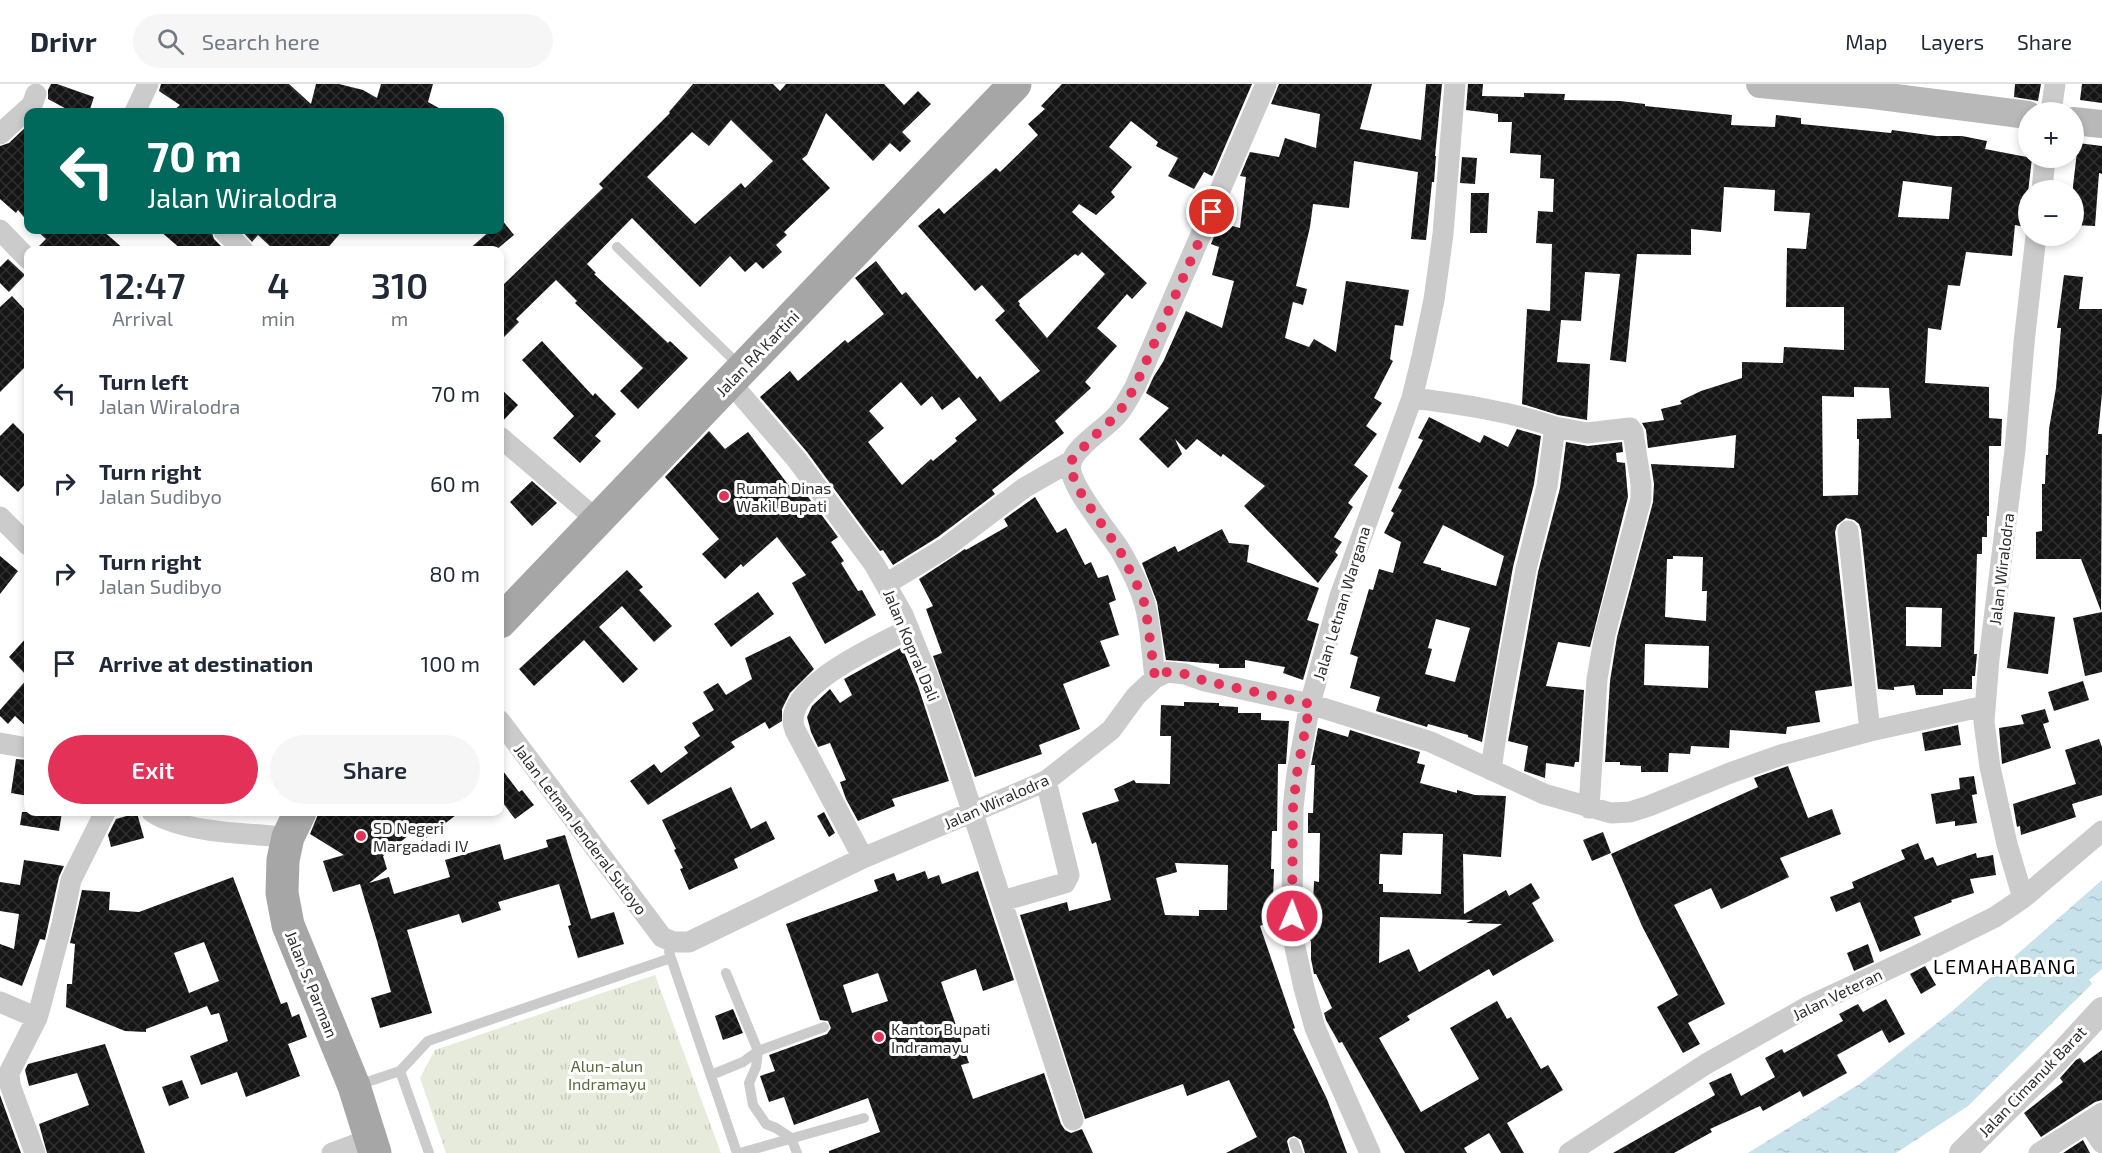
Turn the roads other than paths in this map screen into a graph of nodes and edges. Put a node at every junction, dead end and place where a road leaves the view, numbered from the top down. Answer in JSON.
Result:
{"nodes":[{"id":1,"x":148,"y":84,"type":"edge"},
{"id":2,"x":1015,"y":84,"type":"edge"},
{"id":3,"x":1266,"y":84,"type":"edge"},
{"id":4,"x":1455,"y":84,"type":"edge"},
{"id":5,"x":1760,"y":84,"type":"edge"},
{"id":6,"x":2055,"y":84,"type":"edge"},
{"id":7,"x":1874,"y":89,"type":"edge"},
{"id":8,"x":36,"y":94,"type":"dead end"},
{"id":9,"x":2052,"y":102,"type":"edge"},
{"id":10,"x":29,"y":108,"type":"edge"},
{"id":11,"x":137,"y":108,"type":"edge"},
{"id":12,"x":24,"y":112,"type":"edge"},
{"id":13,"x":2018,"y":113,"type":"edge"},
{"id":14,"x":2084,"y":122,"type":"edge"},
{"id":15,"x":2102,"y":124,"type":"edge"},
{"id":16,"x":0,"y":134,"type":"edge"},
{"id":17,"x":0,"y":230,"type":"edge"},
{"id":18,"x":227,"y":234,"type":"edge"},
{"id":19,"x":239,"y":246,"type":"edge"},
{"id":20,"x":2035,"y":246,"type":"edge"},
{"id":21,"x":617,"y":247,"type":"dead end"},
{"id":22,"x":24,"y":255,"type":"edge"},
{"id":23,"x":736,"y":375,"type":"junction"},
{"id":24,"x":1412,"y":398,"type":"junction"},
{"id":25,"x":1555,"y":427,"type":"junction"},
{"id":26,"x":504,"y":440,"type":"edge"},
{"id":27,"x":1071,"y":461,"type":"junction"},
{"id":28,"x":0,"y":517,"type":"edge"},
{"id":29,"x":597,"y":520,"type":"junction"},
{"id":30,"x":1848,"y":531,"type":"dead end"},
{"id":31,"x":24,"y":540,"type":"edge"},
{"id":32,"x":886,"y":584,"type":"junction"},
{"id":33,"x":504,"y":618,"type":"edge"},
{"id":34,"x":909,"y":629,"type":"junction"},
{"id":35,"x":1155,"y":678,"type":"junction"},
{"id":36,"x":1310,"y":704,"type":"junction"},
{"id":37,"x":1985,"y":706,"type":"junction"},
{"id":38,"x":504,"y":726,"type":"edge"},
{"id":39,"x":1870,"y":731,"type":"junction"},
{"id":40,"x":0,"y":742,"type":"edge"},
{"id":41,"x":24,"y":747,"type":"edge"},
{"id":42,"x":1491,"y":770,"type":"junction"},
{"id":43,"x":1046,"y":782,"type":"junction"},
{"id":44,"x":1589,"y":808,"type":"junction"},
{"id":45,"x":973,"y":813,"type":"junction"},
{"id":46,"x":103,"y":816,"type":"edge"},
{"id":47,"x":159,"y":816,"type":"edge"},
{"id":48,"x":294,"y":824,"type":"edge"},
{"id":49,"x":2102,"y":831,"type":"edge"},
{"id":50,"x":863,"y":858,"type":"junction"},
{"id":51,"x":2023,"y":898,"type":"junction"},
{"id":52,"x":1002,"y":901,"type":"junction"},
{"id":53,"x":662,"y":937,"type":"junction"},
{"id":54,"x":671,"y":958,"type":"junction"},
{"id":55,"x":726,"y":974,"type":"dead end"},
{"id":56,"x":0,"y":1002,"type":"edge"},
{"id":57,"x":2102,"y":1010,"type":"edge"},
{"id":58,"x":37,"y":1018,"type":"junction"},
{"id":59,"x":824,"y":1027,"type":"dead end"},
{"id":60,"x":758,"y":1051,"type":"junction"},
{"id":61,"x":400,"y":1071,"type":"junction"},
{"id":62,"x":711,"y":1075,"type":"junction"},
{"id":63,"x":354,"y":1086,"type":"junction"},
{"id":64,"x":864,"y":1118,"type":"dead end"},
{"id":65,"x":2095,"y":1118,"type":"edge"},
{"id":66,"x":1073,"y":1120,"type":"dead end"},
{"id":67,"x":791,"y":1138,"type":"junction"},
{"id":68,"x":2102,"y":1143,"type":"edge"},
{"id":69,"x":372,"y":1146,"type":"edge"},
{"id":70,"x":35,"y":1153,"type":"edge"},
{"id":71,"x":332,"y":1153,"type":"edge"},
{"id":72,"x":429,"y":1153,"type":"edge"},
{"id":73,"x":738,"y":1153,"type":"edge"},
{"id":74,"x":797,"y":1153,"type":"edge"},
{"id":75,"x":1370,"y":1153,"type":"edge"},
{"id":76,"x":1569,"y":1153,"type":"edge"},
{"id":77,"x":1962,"y":1153,"type":"edge"},
{"id":78,"x":2039,"y":1153,"type":"edge"}],
"edges":[{"from":1,"to":11,"type":"street"},
{"from":2,"to":23,"type":"main road","name":"Jalan RA Kartini"},
{"from":3,"to":27,"type":"street"},
{"from":4,"to":24,"type":"street","name":"Jalan Letnan Wargana"},
{"from":5,"to":7,"type":"main road"},
{"from":6,"to":9,"type":"street"},
{"from":7,"to":13,"type":"main road"},
{"from":8,"to":10,"type":"street"},
{"from":12,"to":16,"type":"street"},
{"from":14,"to":15,"type":"main road"},
{"from":17,"to":22,"type":"street"},
{"from":18,"to":19,"type":"street"},
{"from":20,"to":37,"type":"street","name":"Jalan Wiralodra"},
{"from":21,"to":23,"type":"lane"},
{"from":23,"to":29,"type":"main road","name":"Jalan RA Kartini"},
{"from":23,"to":32,"type":"street","name":"Jalan Kopral Dali"},
{"from":24,"to":25,"type":"street"},
{"from":24,"to":36,"type":"street","name":"Jalan Letnan Wargana"},
{"from":25,"to":42,"type":"street"},
{"from":25,"to":44,"type":"street"},
{"from":26,"to":29,"type":"street"},
{"from":27,"to":32,"type":"street"},
{"from":27,"to":35,"type":"street"},
{"from":28,"to":31,"type":"street"},
{"from":29,"to":33,"type":"main road","name":"Jalan RA Kartini"},
{"from":30,"to":39,"type":"street"},
{"from":32,"to":34,"type":"street","name":"Jalan Kopral Dali"},
{"from":34,"to":45,"type":"street","name":"Jalan Kopral Dali"},
{"from":34,"to":50,"type":"street"},
{"from":35,"to":36,"type":"street"},
{"from":35,"to":43,"type":"street","name":"Jalan Wiralodra"},
{"from":36,"to":42,"type":"street"},
{"from":36,"to":75,"type":"street","name":"Jalan Letnan Wargana"},
{"from":37,"to":39,"type":"street"},
{"from":37,"to":51,"type":"street","name":"Jalan Wiralodra"},
{"from":38,"to":53,"type":"street","name":"Jalan Letnan Jenderal Sutoyo"},
{"from":39,"to":44,"type":"street"},
{"from":40,"to":41,"type":"street"},
{"from":42,"to":44,"type":"street"},
{"from":43,"to":45,"type":"street","name":"Jalan Wiralodra"},
{"from":43,"to":52,"type":"street"},
{"from":45,"to":50,"type":"street","name":"Jalan Wiralodra"},
{"from":45,"to":52,"type":"street","name":"Jalan Kopral Dali"},
{"from":46,"to":58,"type":"street"},
{"from":47,"to":48,"type":"street"},
{"from":48,"to":63,"type":"main road","name":"Jalan S. Parman"},
{"from":49,"to":51,"type":"street","name":"Jalan Veteran"},
{"from":50,"to":53,"type":"street","name":"Jalan Wiralodra"},
{"from":51,"to":76,"type":"street","name":"Jalan Veteran"},
{"from":52,"to":66,"type":"street","name":"Jalan Kopral Dali"},
{"from":53,"to":54,"type":"lane"},
{"from":54,"to":61,"type":"lane"},
{"from":54,"to":62,"type":"lane"},
{"from":55,"to":60,"type":"lane"},
{"from":56,"to":58,"type":"street"},
{"from":57,"to":77,"type":"street","name":"Jalan Cimanuk Barat"},
{"from":58,"to":70,"type":"street"},
{"from":59,"to":60,"type":"lane"},
{"from":60,"to":62,"type":"lane"},
{"from":60,"to":67,"type":"lane"},
{"from":61,"to":63,"type":"lane"},
{"from":61,"to":72,"type":"lane"},
{"from":62,"to":73,"type":"lane"},
{"from":63,"to":69,"type":"main road","name":"Jalan S. Parman"},
{"from":64,"to":67,"type":"lane"},
{"from":65,"to":68,"type":"street"},
{"from":65,"to":78,"type":"street"},
{"from":67,"to":73,"type":"lane"},
{"from":67,"to":74,"type":"lane"},
{"from":69,"to":71,"type":"street"}]}
